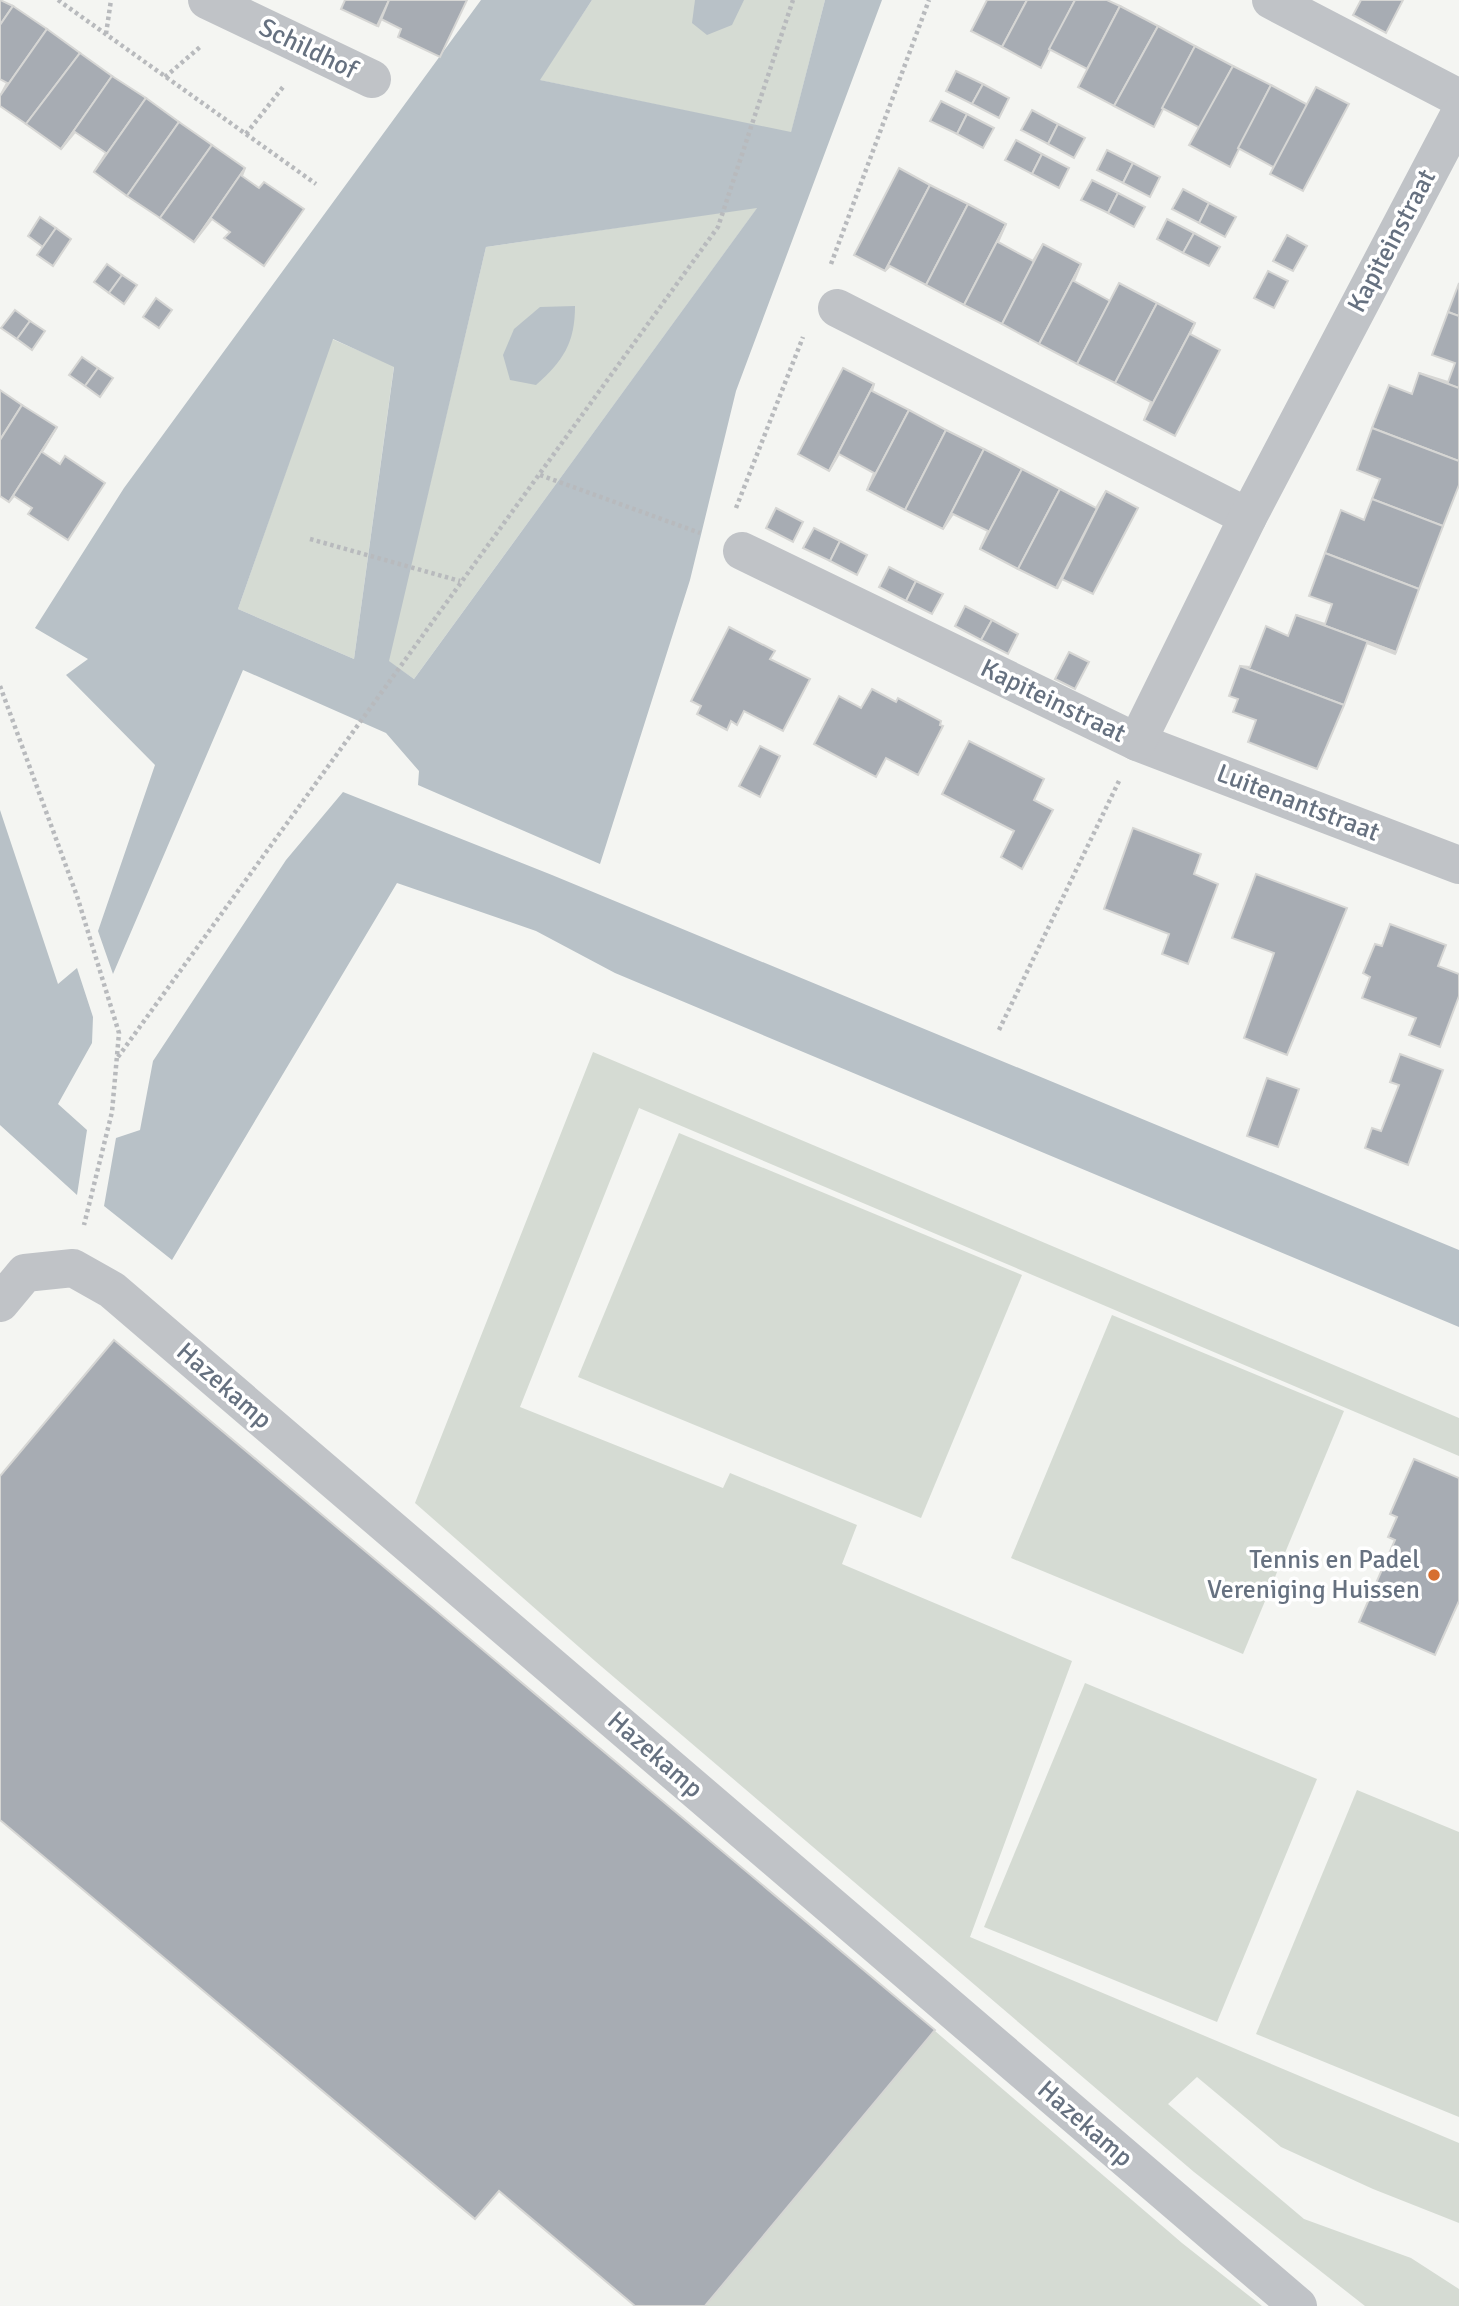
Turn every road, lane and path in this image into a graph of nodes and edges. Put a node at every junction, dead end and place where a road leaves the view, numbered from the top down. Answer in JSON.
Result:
{"nodes":[{"id":1,"x":58,"y":0,"type":"edge"},
{"id":2,"x":111,"y":0,"type":"edge"},
{"id":3,"x":207,"y":0,"type":"edge"},
{"id":4,"x":793,"y":0,"type":"edge"},
{"id":5,"x":1271,"y":0,"type":"edge"},
{"id":6,"x":106,"y":34,"type":"junction"},
{"id":7,"x":312,"y":50,"type":"junction"},
{"id":8,"x":372,"y":79,"type":"dead end"},
{"id":9,"x":1459,"y":98,"type":"edge"},
{"id":10,"x":1459,"y":115,"type":"edge"},
{"id":11,"x":246,"y":134,"type":"junction"},
{"id":12,"x":1444,"y":178,"type":"edge"},
{"id":13,"x":316,"y":184,"type":"dead end"},
{"id":14,"x":837,"y":308,"type":"dead end"},
{"id":15,"x":540,"y":475,"type":"junction"},
{"id":16,"x":1248,"y":517,"type":"junction"},
{"id":17,"x":310,"y":539,"type":"dead end"},
{"id":18,"x":726,"y":544,"type":"joint"},
{"id":19,"x":460,"y":581,"type":"junction"},
{"id":20,"x":0,"y":686,"type":"edge"},
{"id":21,"x":1137,"y":742,"type":"junction"},
{"id":22,"x":1459,"y":865,"type":"edge"},
{"id":23,"x":999,"y":1030,"type":"dead end"},
{"id":24,"x":118,"y":1058,"type":"junction"},
{"id":25,"x":73,"y":1268,"type":"junction"},
{"id":26,"x":0,"y":1303,"type":"edge"},
{"id":27,"x":1298,"y":2306,"type":"edge"}],
"edges":[{"from":1,"to":6,"type":"path"},
{"from":2,"to":6,"type":"path"},
{"from":3,"to":7,"type":"street","name":"Schildhof"},
{"from":4,"to":15,"type":"path"},
{"from":5,"to":9,"type":"street"},
{"from":6,"to":11,"type":"path"},
{"from":7,"to":8,"type":"street","name":"Schildhof"},
{"from":7,"to":11,"type":"path"},
{"from":10,"to":12,"type":"street","name":"Kapiteinstraat"},
{"from":11,"to":13,"type":"path"},
{"from":12,"to":16,"type":"street","name":"Kapiteinstraat"},
{"from":14,"to":16,"type":"street"},
{"from":15,"to":18,"type":"path"},
{"from":15,"to":19,"type":"path"},
{"from":16,"to":21,"type":"street","name":"Kapiteinstraat"},
{"from":17,"to":19,"type":"path"},
{"from":18,"to":21,"type":"street","name":"Kapiteinstraat"},
{"from":19,"to":24,"type":"path"},
{"from":20,"to":24,"type":"path"},
{"from":21,"to":22,"type":"street","name":"Luitenantstraat"},
{"from":21,"to":23,"type":"path"},
{"from":24,"to":25,"type":"path"},
{"from":25,"to":26,"type":"street"},
{"from":25,"to":27,"type":"street","name":"Hazekamp"}]}
